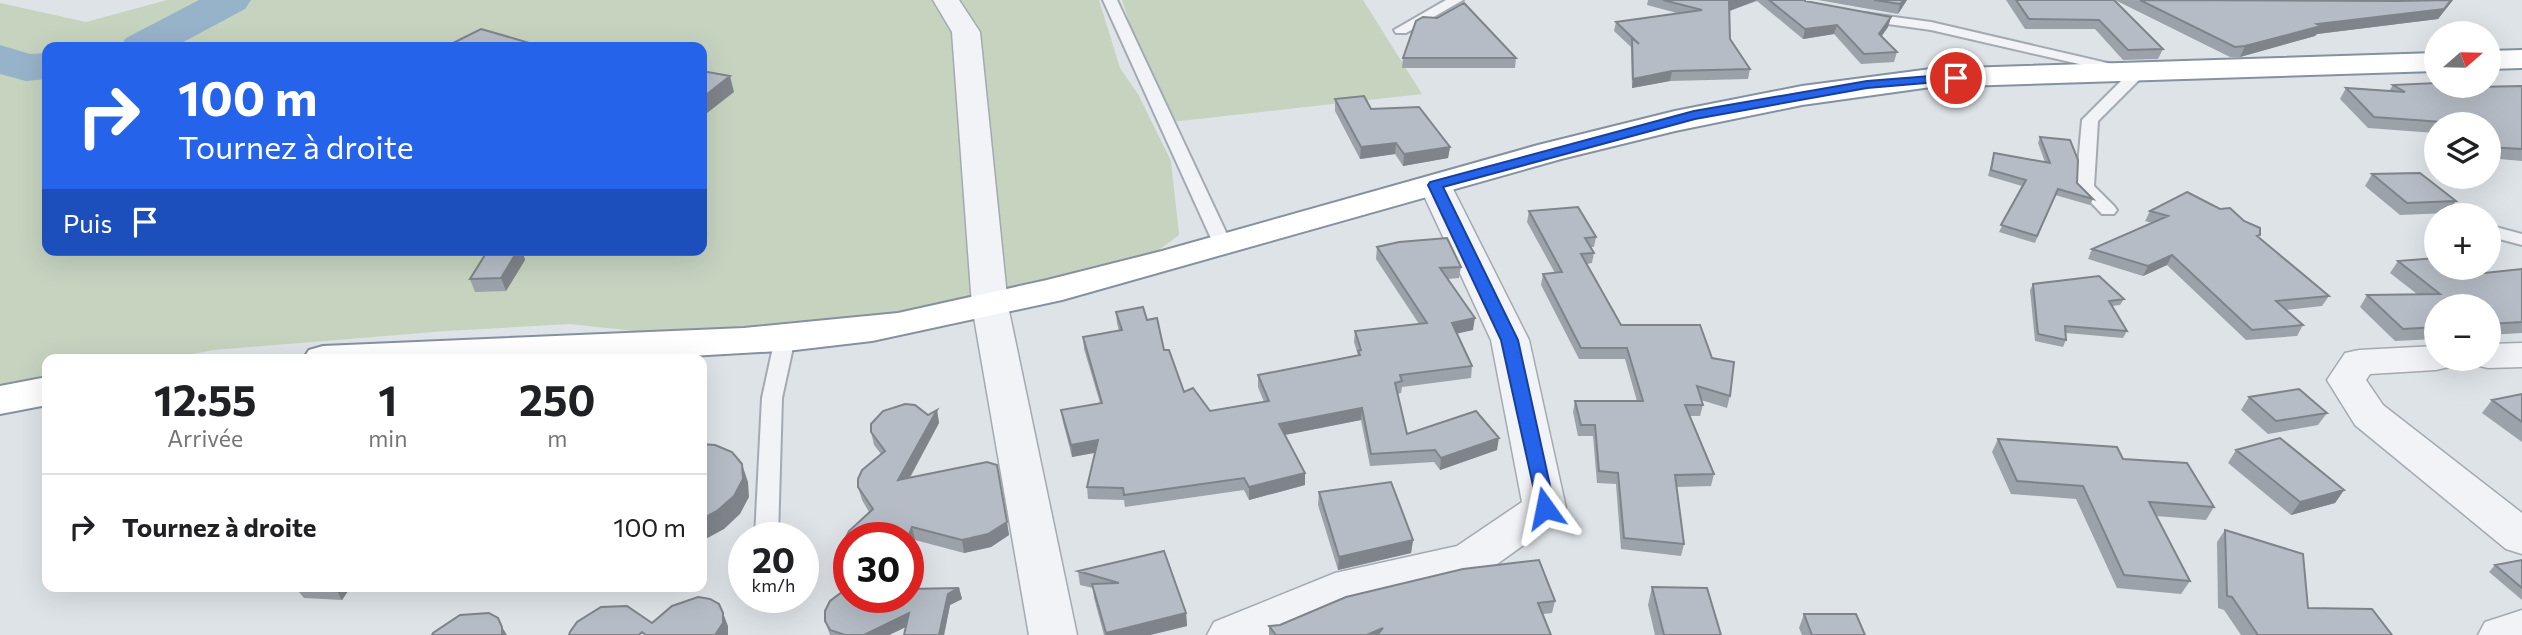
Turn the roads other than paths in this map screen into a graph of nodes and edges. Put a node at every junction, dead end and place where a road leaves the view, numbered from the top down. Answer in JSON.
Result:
{"nodes":[{"id":1,"x":946,"y":0,"type":"edge"},
{"id":2,"x":1110,"y":0,"type":"edge"},
{"id":3,"x":1455,"y":0,"type":"edge"},
{"id":4,"x":1847,"y":13,"type":"edge"},
{"id":5,"x":1401,"y":30,"type":"dead end"},
{"id":6,"x":2424,"y":62,"type":"edge"},
{"id":7,"x":2137,"y":74,"type":"junction"},
{"id":8,"x":1435,"y":185,"type":"junction"},
{"id":9,"x":2108,"y":210,"type":"dead end"},
{"id":10,"x":2501,"y":234,"type":"edge"},
{"id":11,"x":2522,"y":240,"type":"edge"},
{"id":12,"x":1223,"y":245,"type":"junction"},
{"id":13,"x":990,"y":306,"type":"junction"},
{"id":14,"x":785,"y":338,"type":"junction"},
{"id":15,"x":400,"y":354,"type":"edge"},
{"id":16,"x":2522,"y":355,"type":"edge"},
{"id":17,"x":2501,"y":356,"type":"edge"},
{"id":18,"x":2424,"y":359,"type":"edge"},
{"id":19,"x":42,"y":392,"type":"edge"},
{"id":20,"x":0,"y":400,"type":"edge"},
{"id":21,"x":767,"y":522,"type":"edge"},
{"id":22,"x":2522,"y":537,"type":"edge"},
{"id":23,"x":2522,"y":629,"type":"edge"},
{"id":24,"x":1053,"y":635,"type":"edge"},
{"id":25,"x":1231,"y":635,"type":"edge"},
{"id":26,"x":2502,"y":635,"type":"edge"}],
"edges":[{"from":1,"to":13,"type":"street"},
{"from":2,"to":12,"type":"lane"},
{"from":3,"to":5,"type":"lane"},
{"from":4,"to":7,"type":"lane"},
{"from":6,"to":7,"type":"highway"},
{"from":7,"to":8,"type":"highway"},
{"from":7,"to":9,"type":"lane"},
{"from":8,"to":12,"type":"highway"},
{"from":8,"to":25,"type":"street"},
{"from":10,"to":11,"type":"lane"},
{"from":12,"to":13,"type":"highway"},
{"from":13,"to":14,"type":"highway"},
{"from":13,"to":24,"type":"street"},
{"from":14,"to":15,"type":"highway"},
{"from":14,"to":21,"type":"lane"},
{"from":16,"to":17,"type":"street"},
{"from":18,"to":22,"type":"street"},
{"from":19,"to":20,"type":"highway"},
{"from":23,"to":26,"type":"street"}]}
